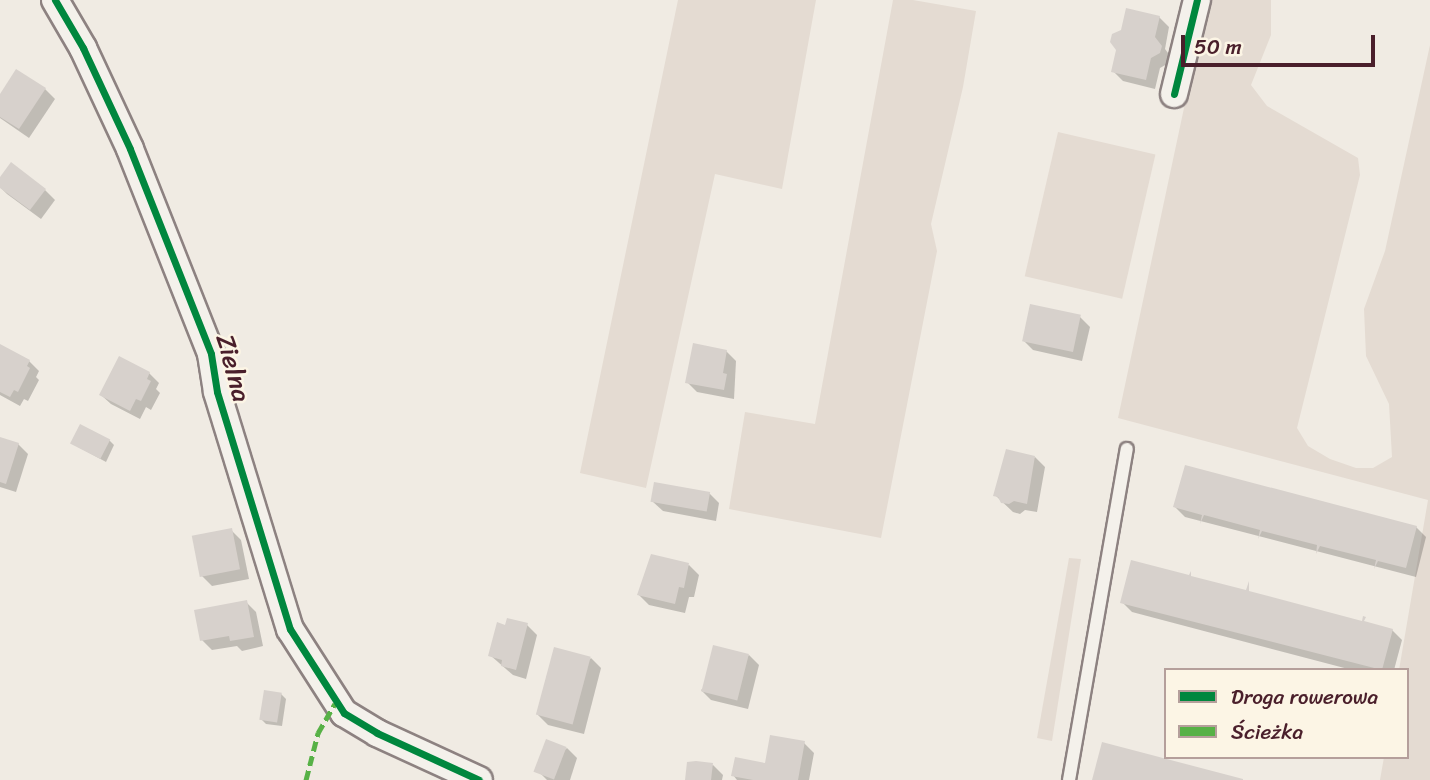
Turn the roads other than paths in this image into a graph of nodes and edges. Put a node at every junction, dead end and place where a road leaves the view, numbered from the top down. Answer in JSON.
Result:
{"nodes":[{"id":1,"x":55,"y":0,"type":"edge"},
{"id":2,"x":1196,"y":0,"type":"edge"},
{"id":3,"x":1174,"y":94,"type":"dead end"},
{"id":4,"x":1127,"y":449,"type":"dead end"},
{"id":5,"x":479,"y":780,"type":"edge"},
{"id":6,"x":1069,"y":780,"type":"edge"}],
"edges":[{"from":1,"to":5,"type":"street","name":"Zielna"},
{"from":2,"to":3,"type":"street"},
{"from":4,"to":6,"type":"lane"}]}
